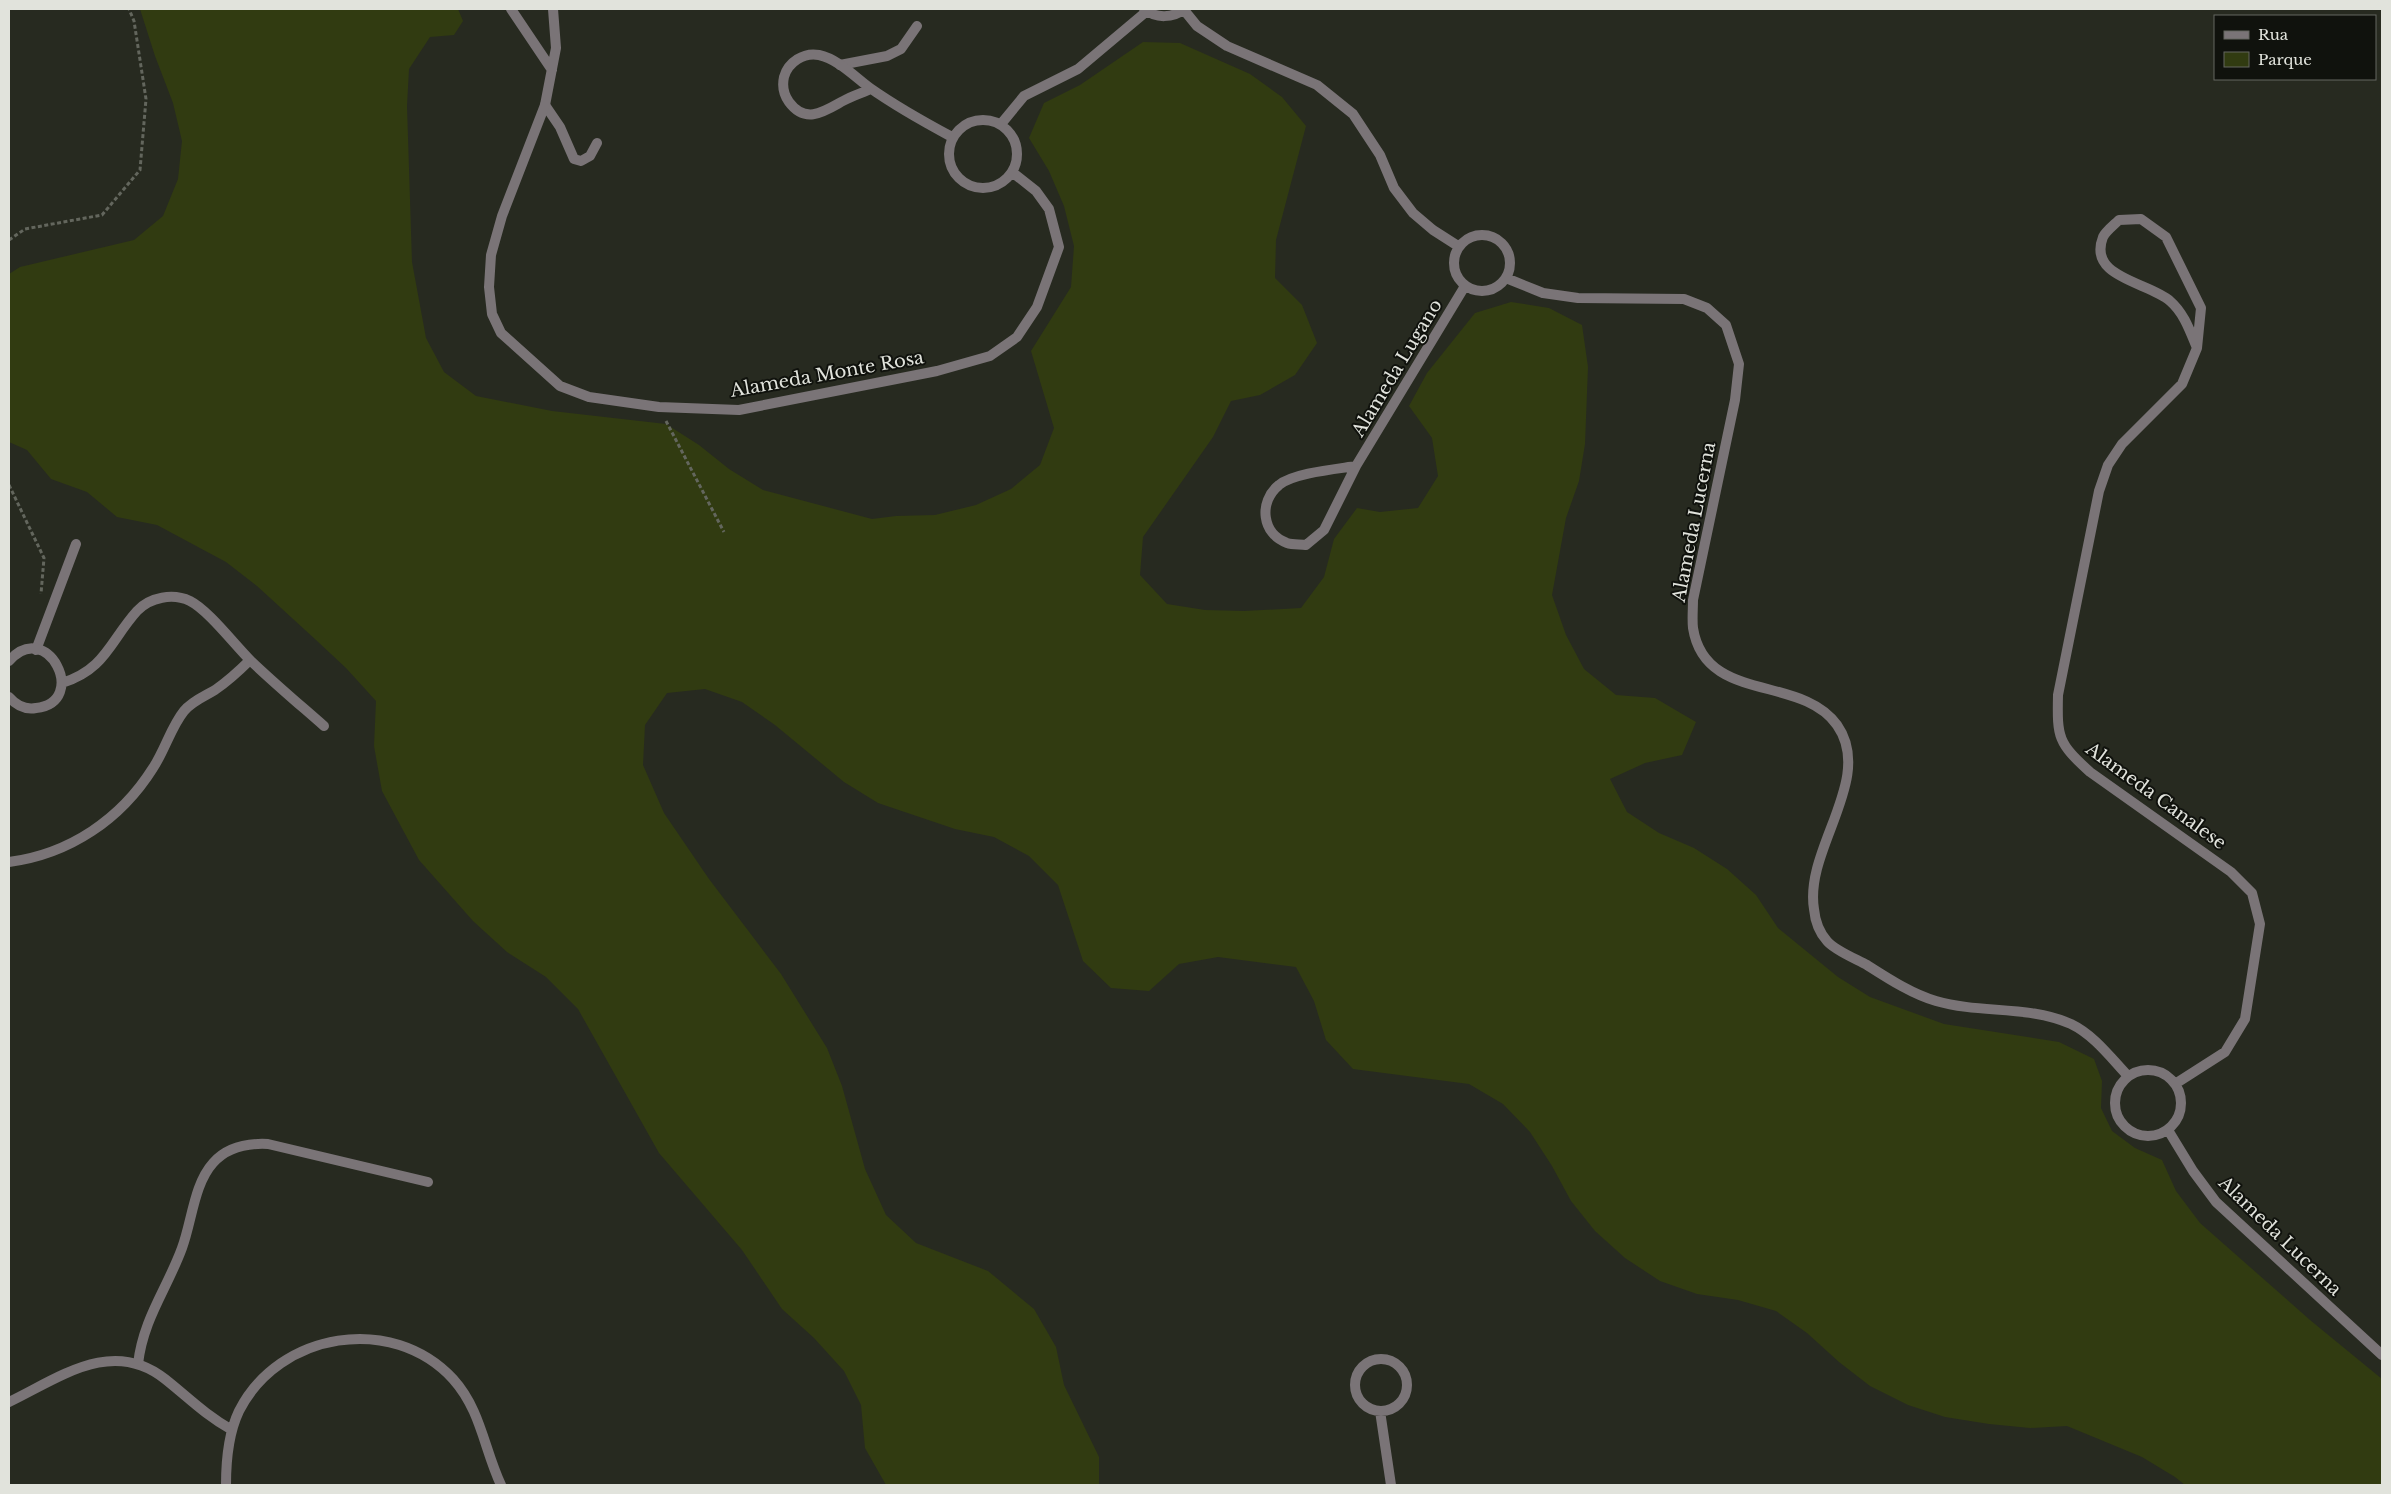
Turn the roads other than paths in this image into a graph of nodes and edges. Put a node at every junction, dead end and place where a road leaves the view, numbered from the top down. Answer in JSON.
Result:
{"nodes":[{"id":1,"x":511,"y":9,"type":"edge"},
{"id":2,"x":553,"y":9,"type":"edge"},
{"id":3,"x":1184,"y":9,"type":"edge"},
{"id":4,"x":1146,"y":10,"type":"edge"},
{"id":5,"x":917,"y":26,"type":"dead end"},
{"id":6,"x":840,"y":65,"type":"junction"},
{"id":7,"x":552,"y":70,"type":"junction"},
{"id":8,"x":871,"y":89,"type":"junction"},
{"id":9,"x":545,"y":105,"type":"junction"},
{"id":10,"x":1001,"y":124,"type":"junction"},
{"id":11,"x":952,"y":137,"type":"junction"},
{"id":12,"x":598,"y":143,"type":"dead end"},
{"id":13,"x":1012,"y":172,"type":"junction"},
{"id":14,"x":1458,"y":246,"type":"junction"},
{"id":15,"x":1506,"y":278,"type":"junction"},
{"id":16,"x":1465,"y":286,"type":"junction"},
{"id":17,"x":2197,"y":348,"type":"junction"},
{"id":18,"x":1356,"y":466,"type":"junction"},
{"id":19,"x":76,"y":544,"type":"dead end"},
{"id":20,"x":36,"y":650,"type":"junction"},
{"id":21,"x":250,"y":660,"type":"junction"},
{"id":22,"x":9,"y":661,"type":"edge"},
{"id":23,"x":62,"y":683,"type":"junction"},
{"id":24,"x":9,"y":697,"type":"edge"},
{"id":25,"x":324,"y":726,"type":"dead end"},
{"id":26,"x":9,"y":862,"type":"edge"},
{"id":27,"x":2128,"y":1076,"type":"junction"},
{"id":28,"x":2175,"y":1084,"type":"junction"},
{"id":29,"x":2168,"y":1130,"type":"junction"},
{"id":30,"x":428,"y":1182,"type":"dead end"},
{"id":31,"x":2382,"y":1355,"type":"edge"},
{"id":32,"x":138,"y":1364,"type":"junction"},
{"id":33,"x":9,"y":1402,"type":"edge"},
{"id":34,"x":1380,"y":1411,"type":"junction"},
{"id":35,"x":232,"y":1430,"type":"junction"},
{"id":36,"x":226,"y":1485,"type":"edge"},
{"id":37,"x":502,"y":1485,"type":"edge"},
{"id":38,"x":1391,"y":1485,"type":"edge"}],
"edges":[{"from":1,"to":7,"type":"street"},
{"from":2,"to":7,"type":"street","name":"Alameda Monte Rosa"},
{"from":3,"to":4,"type":"street"},
{"from":3,"to":14,"type":"street"},
{"from":4,"to":10,"type":"street"},
{"from":5,"to":6,"type":"street"},
{"from":6,"to":8,"type":"street"},
{"from":6,"to":8,"type":"street"},
{"from":7,"to":9,"type":"street","name":"Alameda Monte Rosa"},
{"from":8,"to":11,"type":"street"},
{"from":9,"to":12,"type":"street"},
{"from":9,"to":13,"type":"street","name":"Alameda Monte Rosa"},
{"from":10,"to":11,"type":"street"},
{"from":10,"to":13,"type":"street"},
{"from":11,"to":13,"type":"street"},
{"from":14,"to":15,"type":"street"},
{"from":14,"to":16,"type":"street"},
{"from":15,"to":16,"type":"street"},
{"from":15,"to":27,"type":"street","name":"Alameda Lucerna"},
{"from":16,"to":18,"type":"street","name":"Alameda Lugano"},
{"from":17,"to":17,"type":"street","name":"Alameda Canalese"},
{"from":17,"to":28,"type":"street","name":"Alameda Canalese"},
{"from":18,"to":18,"type":"street","name":"Alameda Lugano"},
{"from":19,"to":20,"type":"street"},
{"from":20,"to":22,"type":"street"},
{"from":20,"to":23,"type":"street"},
{"from":21,"to":23,"type":"street"},
{"from":21,"to":25,"type":"street"},
{"from":21,"to":26,"type":"street"},
{"from":23,"to":24,"type":"street"},
{"from":27,"to":28,"type":"street"},
{"from":27,"to":29,"type":"street"},
{"from":28,"to":29,"type":"street"},
{"from":29,"to":31,"type":"street","name":"Alameda Lucerna"},
{"from":30,"to":32,"type":"street"},
{"from":32,"to":33,"type":"street"},
{"from":32,"to":35,"type":"street"},
{"from":34,"to":34,"type":"street"},
{"from":34,"to":38,"type":"street"},
{"from":35,"to":36,"type":"street"},
{"from":35,"to":37,"type":"street"}]}
